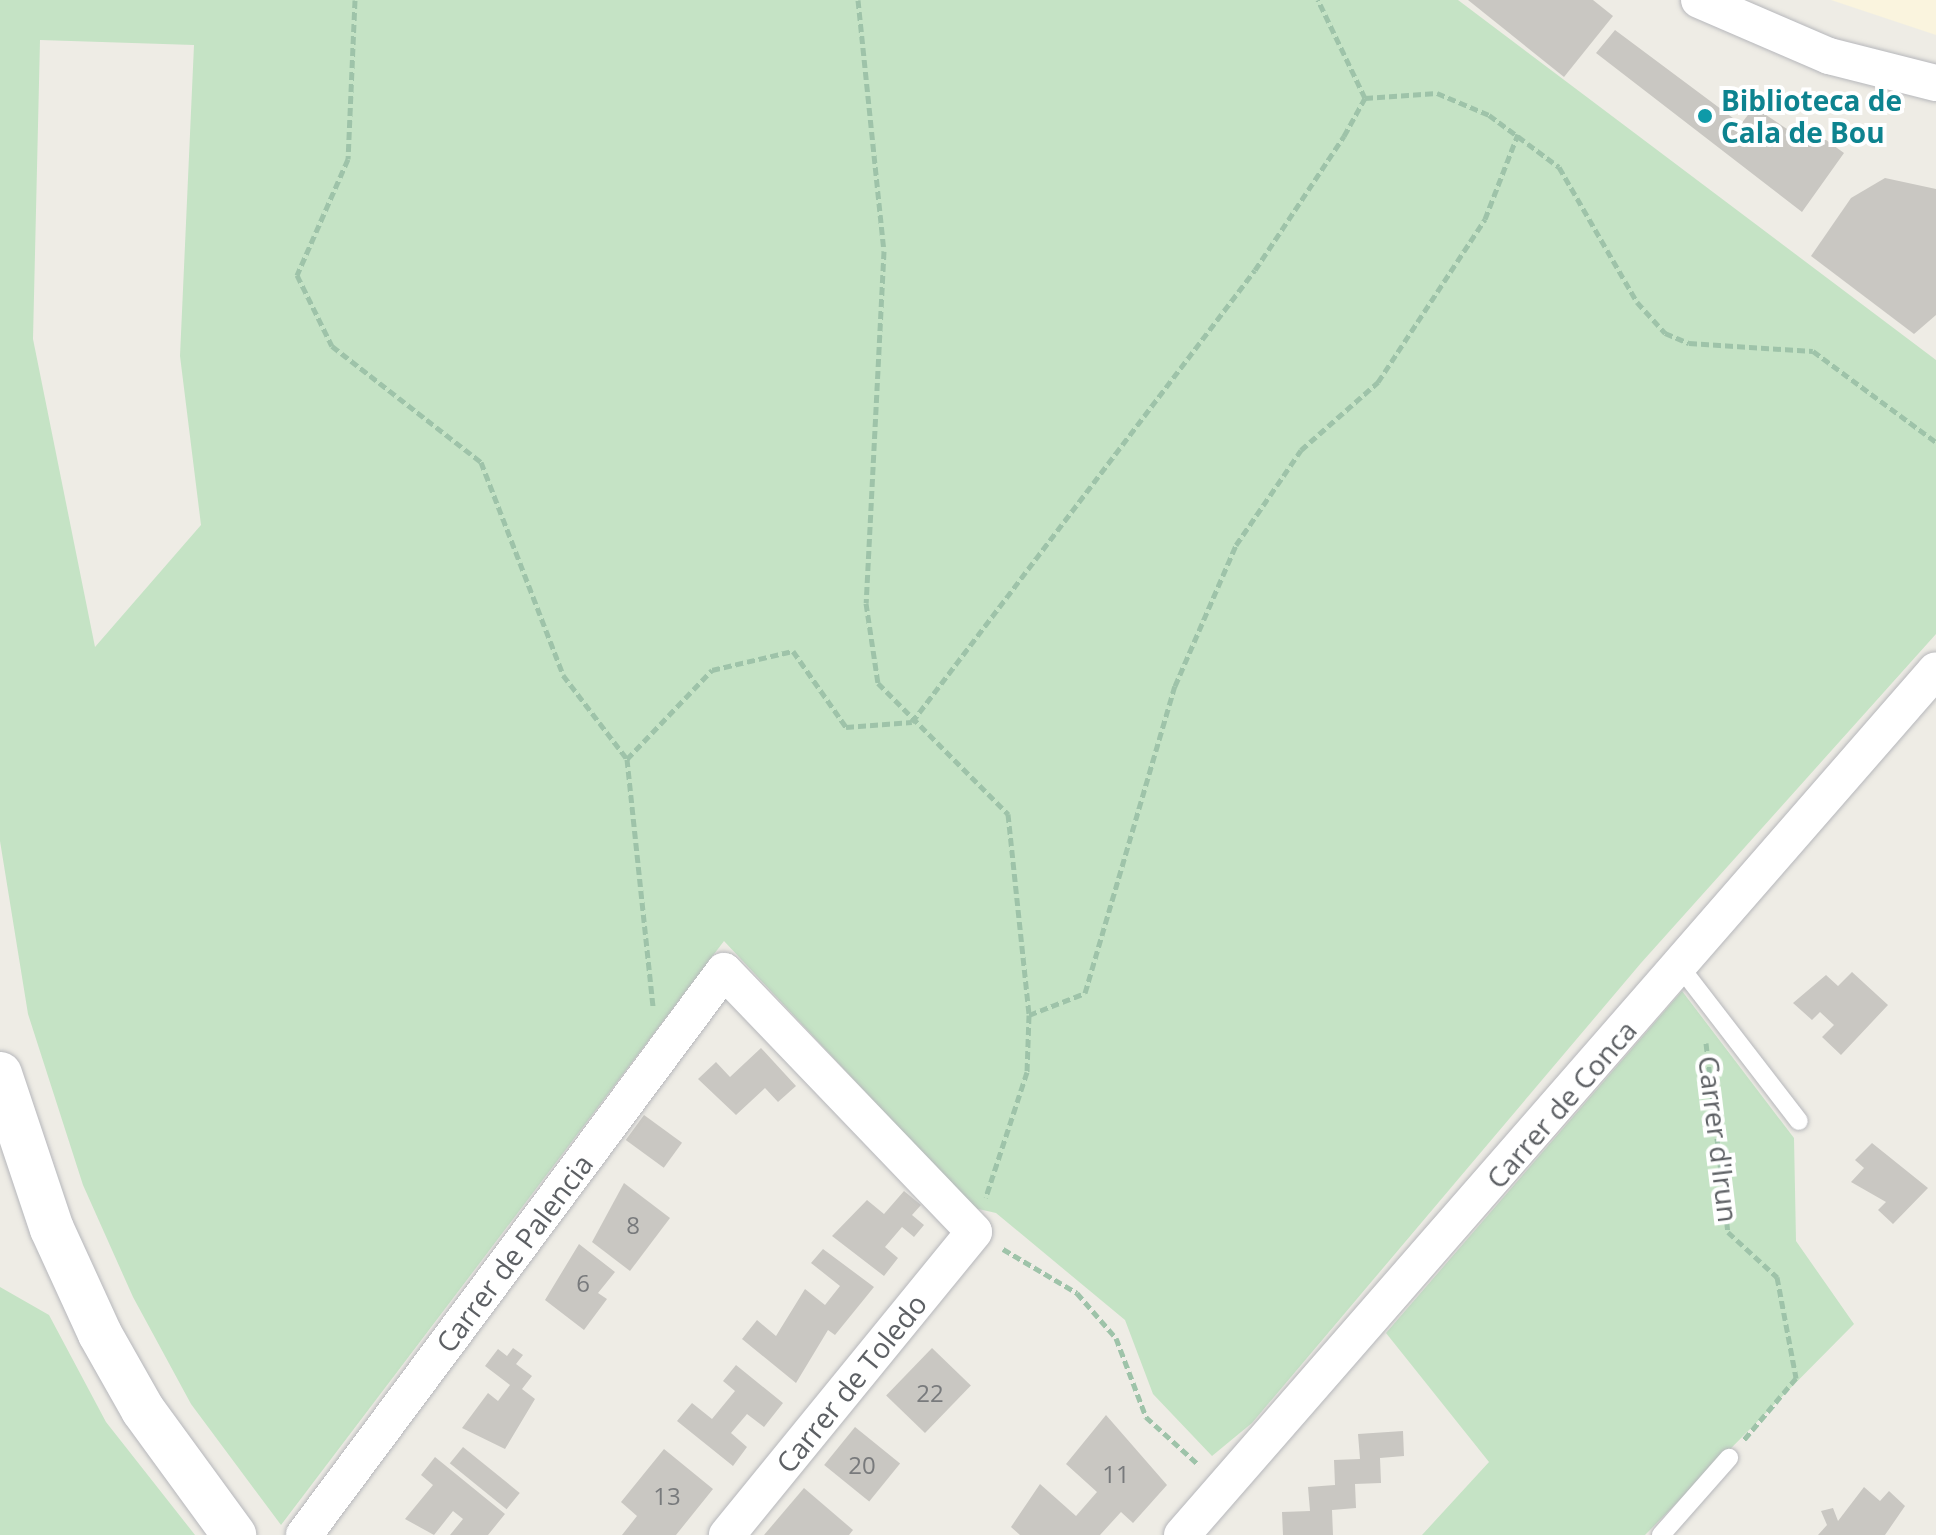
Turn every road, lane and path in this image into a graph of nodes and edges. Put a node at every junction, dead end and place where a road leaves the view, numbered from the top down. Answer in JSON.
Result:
{"nodes":[{"id":1,"x":355,"y":0,"type":"edge"},
{"id":2,"x":858,"y":0,"type":"edge"},
{"id":3,"x":1318,"y":0,"type":"edge"},
{"id":4,"x":1699,"y":0,"type":"edge"},
{"id":5,"x":1936,"y":83,"type":"edge"},
{"id":6,"x":1365,"y":98,"type":"junction"},
{"id":7,"x":1518,"y":134,"type":"junction"},
{"id":8,"x":1936,"y":442,"type":"edge"},
{"id":9,"x":1936,"y":670,"type":"edge"},
{"id":10,"x":912,"y":722,"type":"junction"},
{"id":11,"x":627,"y":759,"type":"junction"},
{"id":12,"x":1681,"y":968,"type":"junction"},
{"id":13,"x":1717,"y":1009,"type":"junction"},
{"id":14,"x":1029,"y":1015,"type":"junction"},
{"id":15,"x":658,"y":1061,"type":"junction"},
{"id":16,"x":0,"y":1074,"type":"edge"},
{"id":17,"x":1799,"y":1121,"type":"dead end"},
{"id":18,"x":974,"y":1232,"type":"junction"},
{"id":19,"x":1729,"y":1458,"type":"joint"},
{"id":20,"x":1224,"y":1487,"type":"junction"},
{"id":21,"x":234,"y":1535,"type":"edge"},
{"id":22,"x":304,"y":1535,"type":"edge"},
{"id":23,"x":727,"y":1535,"type":"edge"},
{"id":24,"x":1182,"y":1535,"type":"edge"},
{"id":25,"x":1661,"y":1535,"type":"edge"}],
"edges":[{"from":1,"to":11,"type":"path"},
{"from":2,"to":10,"type":"path"},
{"from":3,"to":6,"type":"path"},
{"from":4,"to":5,"type":"street"},
{"from":6,"to":7,"type":"path"},
{"from":6,"to":10,"type":"path"},
{"from":7,"to":8,"type":"path"},
{"from":7,"to":14,"type":"path"},
{"from":9,"to":12,"type":"street","name":"Carrer de Conca"},
{"from":10,"to":11,"type":"path"},
{"from":10,"to":14,"type":"path"},
{"from":11,"to":15,"type":"path"},
{"from":12,"to":13,"type":"lane"},
{"from":12,"to":20,"type":"street","name":"Carrer de Conca"},
{"from":13,"to":17,"type":"lane"},
{"from":13,"to":19,"type":"path","name":"Carrer d'Irun"},
{"from":14,"to":18,"type":"path"},
{"from":15,"to":18,"type":"street","name":"Carrer de Palencia"},
{"from":15,"to":22,"type":"street","name":"Carrer de Palencia"},
{"from":16,"to":21,"type":"street"},
{"from":18,"to":20,"type":"path"},
{"from":18,"to":23,"type":"street","name":"Carrer de Toledo"},
{"from":19,"to":25,"type":"lane"},
{"from":20,"to":24,"type":"street","name":"Carrer de Conca"}]}
